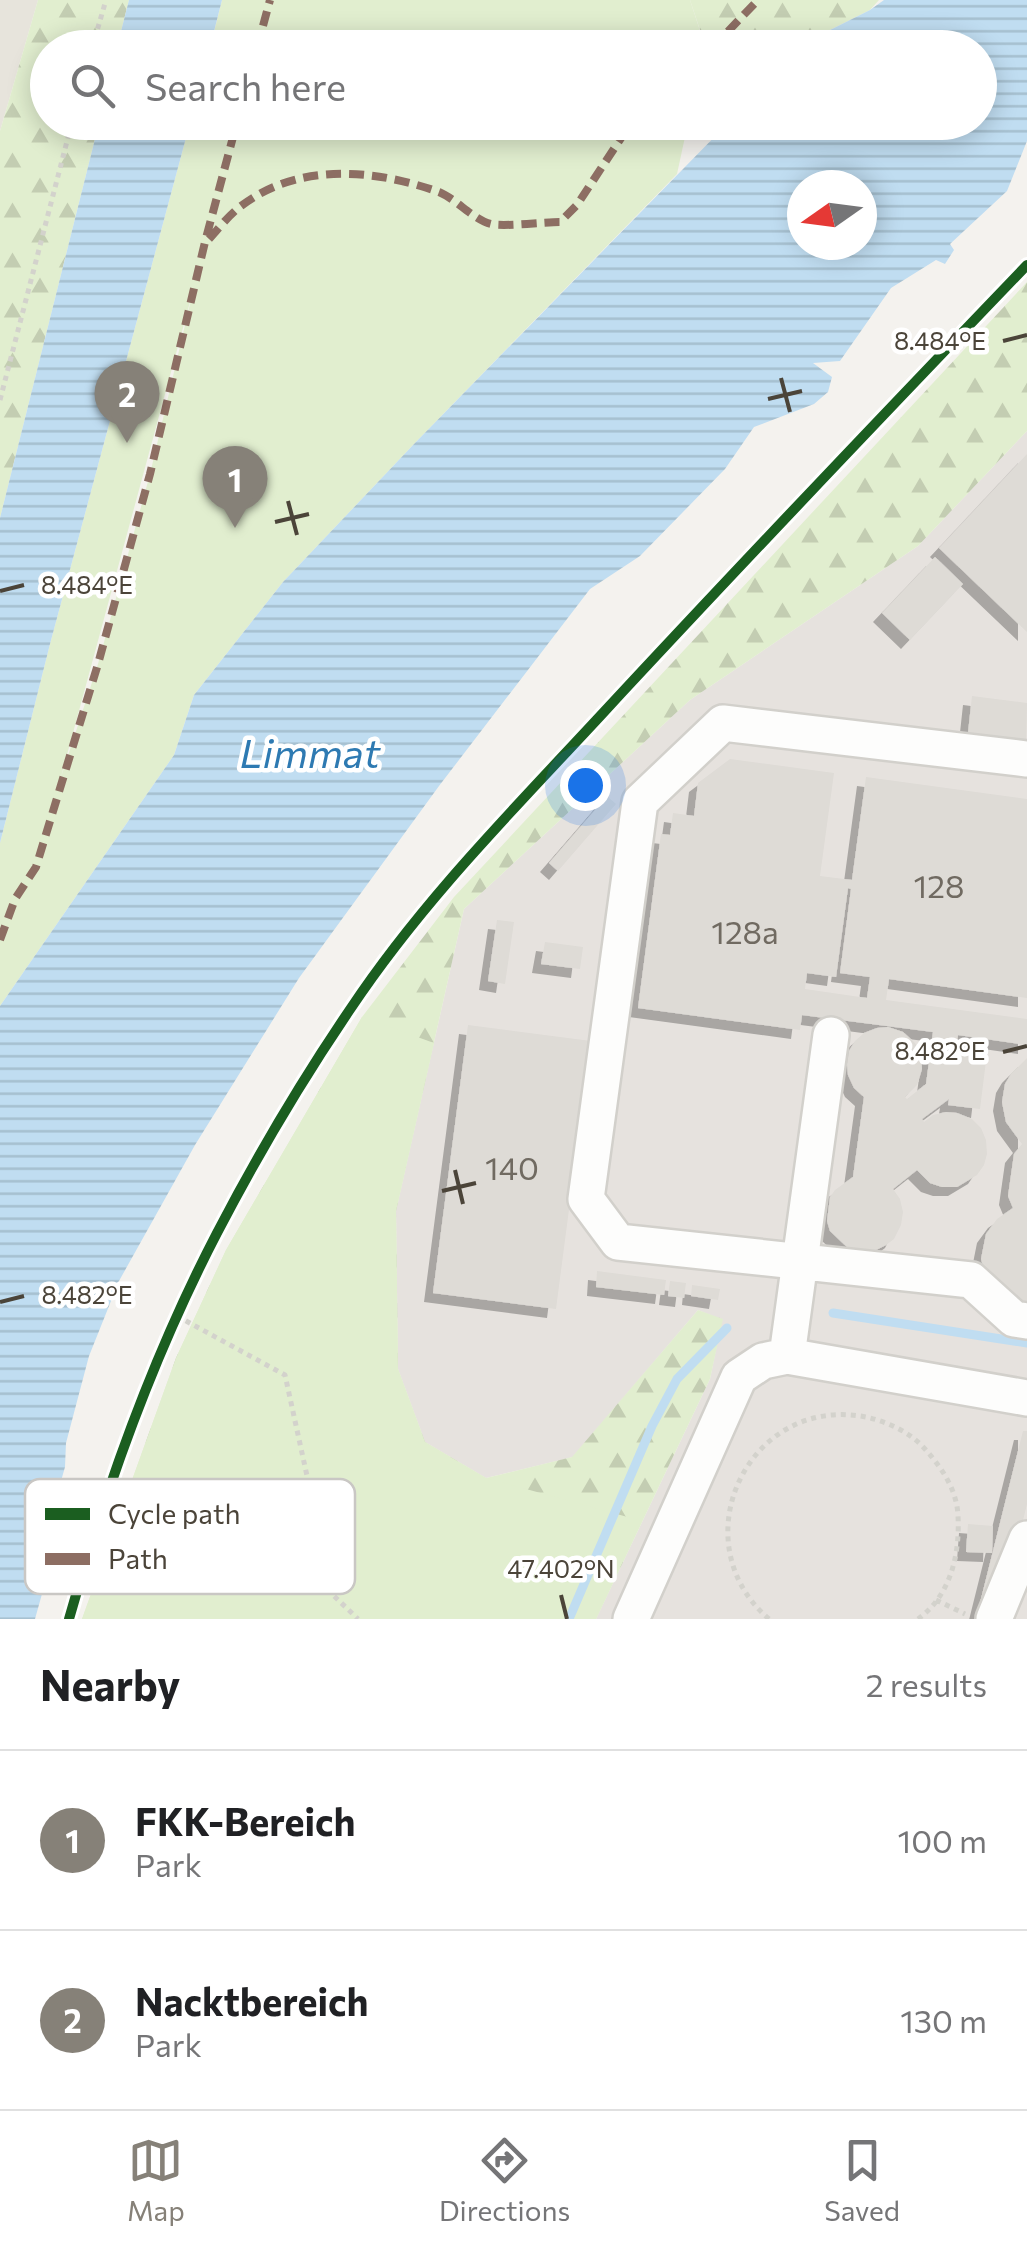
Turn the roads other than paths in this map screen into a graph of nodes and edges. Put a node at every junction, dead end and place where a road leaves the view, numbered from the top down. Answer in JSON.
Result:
{"nodes":[{"id":1,"x":1027,"y":759,"type":"edge"},
{"id":2,"x":831,"y":1035,"type":"dead end"},
{"id":3,"x":800,"y":1261,"type":"junction"},
{"id":4,"x":1027,"y":1321,"type":"edge"},
{"id":5,"x":787,"y":1356,"type":"junction"},
{"id":6,"x":1027,"y":1398,"type":"edge"},
{"id":7,"x":1027,"y":1538,"type":"edge"},
{"id":8,"x":631,"y":1619,"type":"edge"},
{"id":9,"x":994,"y":1619,"type":"edge"}],
"edges":[{"from":1,"to":3,"type":"lane"},
{"from":2,"to":3,"type":"lane"},
{"from":3,"to":4,"type":"lane"},
{"from":3,"to":5,"type":"lane"},
{"from":5,"to":6,"type":"lane"},
{"from":5,"to":8,"type":"lane"},
{"from":7,"to":9,"type":"lane"}]}
